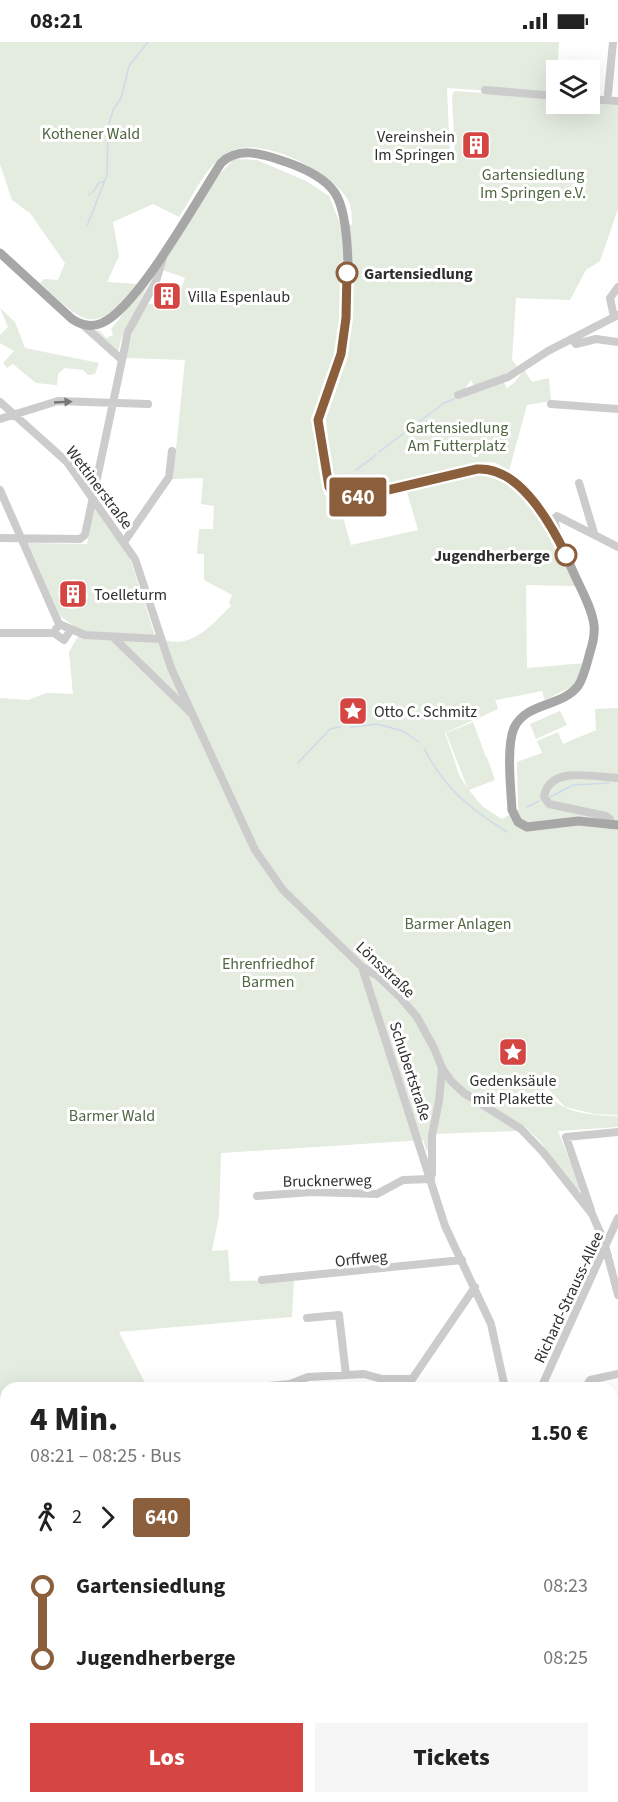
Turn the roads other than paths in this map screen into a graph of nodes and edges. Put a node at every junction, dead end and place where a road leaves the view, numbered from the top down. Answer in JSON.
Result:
{"nodes":[{"id":1,"x":613,"y":42,"type":"edge"},
{"id":2,"x":485,"y":90,"type":"dead end"},
{"id":3,"x":608,"y":94,"type":"dead end"},
{"id":4,"x":546,"y":95,"type":"edge"},
{"id":5,"x":600,"y":100,"type":"edge"},
{"id":6,"x":618,"y":101,"type":"edge"},
{"id":7,"x":166,"y":248,"type":"junction"},
{"id":8,"x":0,"y":253,"type":"edge"},
{"id":9,"x":618,"y":287,"type":"edge"},
{"id":10,"x":616,"y":316,"type":"edge"},
{"id":11,"x":83,"y":325,"type":"junction"},
{"id":12,"x":571,"y":339,"type":"junction"},
{"id":13,"x":618,"y":342,"type":"edge"},
{"id":14,"x":121,"y":360,"type":"junction"},
{"id":15,"x":458,"y":395,"type":"dead end"},
{"id":16,"x":0,"y":402,"type":"edge"},
{"id":17,"x":112,"y":403,"type":"junction"},
{"id":18,"x":148,"y":404,"type":"dead end"},
{"id":19,"x":551,"y":404,"type":"dead end"},
{"id":20,"x":618,"y":409,"type":"edge"},
{"id":21,"x":16,"y":414,"type":"junction"},
{"id":22,"x":0,"y":420,"type":"edge"},
{"id":23,"x":172,"y":451,"type":"dead end"},
{"id":24,"x":579,"y":483,"type":"dead end"},
{"id":25,"x":0,"y":490,"type":"edge"},
{"id":26,"x":93,"y":497,"type":"junction"},
{"id":27,"x":594,"y":533,"type":"junction"},
{"id":28,"x":0,"y":538,"type":"edge"},
{"id":29,"x":21,"y":538,"type":"junction"},
{"id":30,"x":558,"y":540,"type":"junction"},
{"id":31,"x":124,"y":542,"type":"junction"},
{"id":32,"x":618,"y":547,"type":"edge"},
{"id":33,"x":59,"y":624,"type":"junction"},
{"id":34,"x":70,"y":631,"type":"junction"},
{"id":35,"x":0,"y":633,"type":"edge"},
{"id":36,"x":54,"y":633,"type":"junction"},
{"id":37,"x":115,"y":639,"type":"junction"},
{"id":38,"x":160,"y":639,"type":"junction"},
{"id":39,"x":192,"y":714,"type":"junction"},
{"id":40,"x":618,"y":778,"type":"edge"},
{"id":41,"x":614,"y":825,"type":"edge"},
{"id":42,"x":362,"y":967,"type":"junction"},
{"id":43,"x":442,"y":1068,"type":"junction"},
{"id":44,"x":618,"y":1132,"type":"edge"},
{"id":45,"x":431,"y":1181,"type":"junction"},
{"id":46,"x":257,"y":1196,"type":"dead end"},
{"id":47,"x":592,"y":1214,"type":"junction"},
{"id":48,"x":618,"y":1218,"type":"edge"},
{"id":49,"x":606,"y":1250,"type":"junction"},
{"id":50,"x":462,"y":1260,"type":"junction"},
{"id":51,"x":262,"y":1280,"type":"dead end"},
{"id":52,"x":475,"y":1287,"type":"junction"},
{"id":53,"x":618,"y":1295,"type":"edge"},
{"id":54,"x":307,"y":1318,"type":"dead end"},
{"id":55,"x":618,"y":1374,"type":"edge"},
{"id":56,"x":346,"y":1375,"type":"junction"},
{"id":57,"x":412,"y":1379,"type":"junction"},
{"id":58,"x":295,"y":1382,"type":"edge"},
{"id":59,"x":410,"y":1382,"type":"edge"},
{"id":60,"x":504,"y":1382,"type":"edge"},
{"id":61,"x":544,"y":1382,"type":"edge"},
{"id":62,"x":589,"y":1382,"type":"edge"}],
"edges":[{"from":1,"to":3,"type":"street"},
{"from":2,"to":4,"type":"street"},
{"from":5,"to":6,"type":"street"},
{"from":7,"to":11,"type":"main road"},
{"from":7,"to":14,"type":"street"},
{"from":7,"to":30,"type":"main road"},
{"from":8,"to":11,"type":"main road"},
{"from":9,"to":10,"type":"street"},
{"from":10,"to":12,"type":"street"},
{"from":11,"to":14,"type":"street"},
{"from":12,"to":13,"type":"street"},
{"from":12,"to":15,"type":"street"},
{"from":14,"to":17,"type":"street"},
{"from":16,"to":21,"type":"street","name":"Wettinerstraße"},
{"from":17,"to":18,"type":"street"},
{"from":21,"to":17,"type":"street","one_way":true},
{"from":17,"to":26,"type":"street"},
{"from":19,"to":20,"type":"street"},
{"from":21,"to":22,"type":"street"},
{"from":21,"to":26,"type":"street","name":"Wettinerstraße"},
{"from":23,"to":31,"type":"street","name":"Wettinerstraße"},
{"from":24,"to":27,"type":"street"},
{"from":25,"to":29,"type":"street"},
{"from":26,"to":29,"type":"street"},
{"from":26,"to":31,"type":"street","name":"Wettinerstraße"},
{"from":27,"to":30,"type":"street"},
{"from":27,"to":32,"type":"street"},
{"from":28,"to":29,"type":"street"},
{"from":29,"to":33,"type":"street"},
{"from":30,"to":41,"type":"main road"},
{"from":31,"to":38,"type":"street","name":"Wettinerstraße"},
{"from":33,"to":34,"type":"street"},
{"from":33,"to":36,"type":"street"},
{"from":34,"to":36,"type":"street"},
{"from":34,"to":37,"type":"street"},
{"from":35,"to":36,"type":"street"},
{"from":37,"to":38,"type":"street"},
{"from":37,"to":39,"type":"street"},
{"from":38,"to":39,"type":"street","name":"Lönsstraße"},
{"from":39,"to":42,"type":"street","name":"Lönsstraße"},
{"from":40,"to":41,"type":"street"},
{"from":42,"to":43,"type":"street","name":"Lönsstraße"},
{"from":42,"to":45,"type":"street","name":"Schubertstraße"},
{"from":43,"to":45,"type":"street","name":"Schubertstraße"},
{"from":43,"to":47,"type":"street","name":"Lönsstraße"},
{"from":44,"to":47,"type":"street"},
{"from":45,"to":46,"type":"street","name":"Brucknerweg"},
{"from":45,"to":50,"type":"street","name":"Schubertstraße"},
{"from":47,"to":49,"type":"street","name":"Lönsstraße"},
{"from":48,"to":49,"type":"street","name":"Richard-Strauss-Allee"},
{"from":49,"to":53,"type":"street","name":"Lönsstraße"},
{"from":49,"to":61,"type":"street","name":"Richard-Strauss-Allee"},
{"from":50,"to":51,"type":"street","name":"Orffweg"},
{"from":50,"to":52,"type":"street","name":"Schubertstraße"},
{"from":52,"to":57,"type":"street"},
{"from":52,"to":60,"type":"street","name":"Schubertstraße"},
{"from":54,"to":56,"type":"street"},
{"from":55,"to":62,"type":"street"},
{"from":56,"to":57,"type":"street"},
{"from":56,"to":58,"type":"street"},
{"from":57,"to":59,"type":"street"}]}
